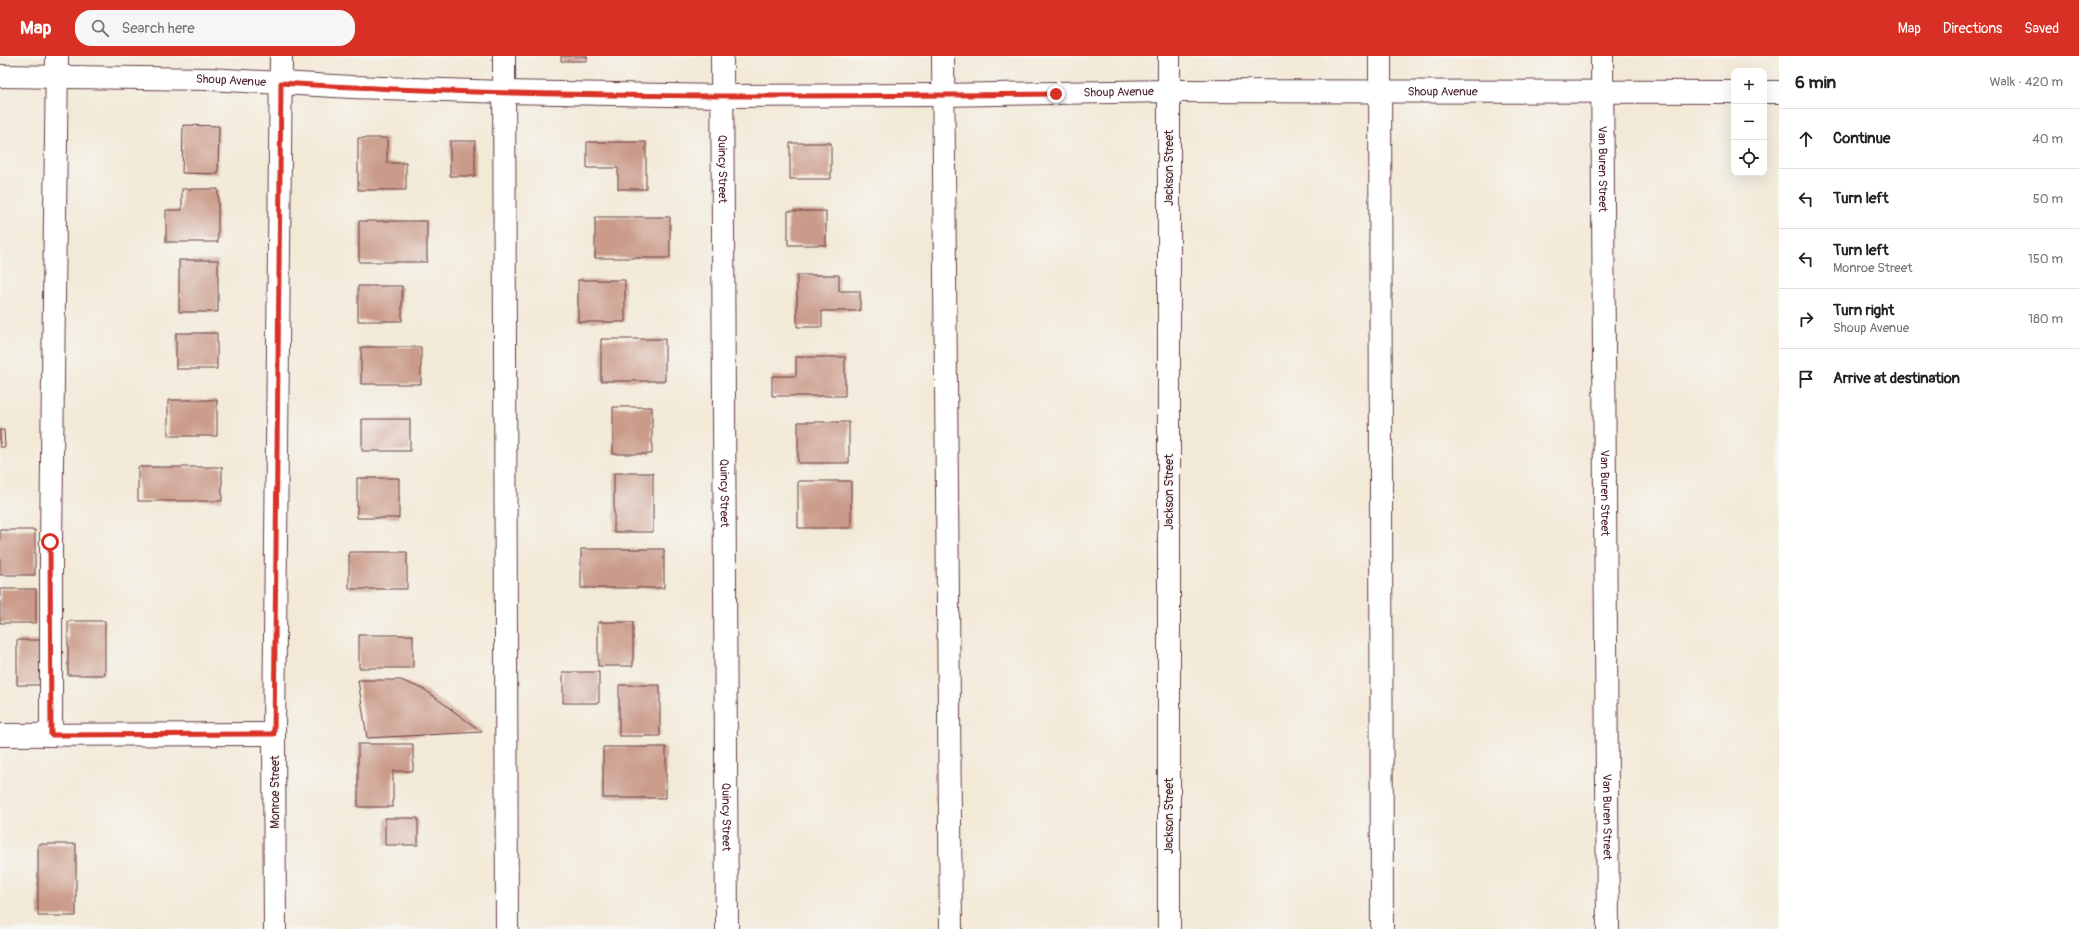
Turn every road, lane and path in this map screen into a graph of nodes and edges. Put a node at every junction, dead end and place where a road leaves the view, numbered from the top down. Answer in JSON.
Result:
{"nodes":[{"id":1,"x":281,"y":56,"type":"edge"},
{"id":2,"x":504,"y":56,"type":"edge"},
{"id":3,"x":722,"y":56,"type":"edge"},
{"id":4,"x":943,"y":56,"type":"edge"},
{"id":5,"x":1168,"y":56,"type":"edge"},
{"id":6,"x":1380,"y":56,"type":"edge"},
{"id":7,"x":1602,"y":56,"type":"edge"},
{"id":8,"x":57,"y":66,"type":"edge"},
{"id":9,"x":0,"y":76,"type":"edge"},
{"id":10,"x":281,"y":83,"type":"junction"},
{"id":11,"x":1380,"y":90,"type":"junction"},
{"id":12,"x":1169,"y":91,"type":"junction"},
{"id":13,"x":504,"y":92,"type":"junction"},
{"id":14,"x":1731,"y":92,"type":"edge"},
{"id":15,"x":1767,"y":92,"type":"edge"},
{"id":16,"x":1779,"y":92,"type":"edge"},
{"id":17,"x":1601,"y":93,"type":"junction"},
{"id":18,"x":942,"y":95,"type":"junction"},
{"id":19,"x":722,"y":96,"type":"junction"},
{"id":20,"x":274,"y":734,"type":"junction"},
{"id":21,"x":0,"y":735,"type":"edge"},
{"id":22,"x":51,"y":735,"type":"junction"},
{"id":23,"x":275,"y":929,"type":"edge"},
{"id":24,"x":507,"y":929,"type":"edge"},
{"id":25,"x":727,"y":929,"type":"edge"},
{"id":26,"x":951,"y":929,"type":"edge"},
{"id":27,"x":1169,"y":929,"type":"edge"},
{"id":28,"x":1382,"y":929,"type":"edge"},
{"id":29,"x":1608,"y":929,"type":"edge"}],
"edges":[{"from":1,"to":10,"type":"street","name":"Monroe Street"},
{"from":2,"to":13,"type":"street"},
{"from":3,"to":19,"type":"street","name":"Quincy Street"},
{"from":4,"to":18,"type":"street"},
{"from":5,"to":12,"type":"street","name":"Jackson Street"},
{"from":6,"to":11,"type":"street"},
{"from":7,"to":17,"type":"street","name":"Van Buren Street"},
{"from":8,"to":9,"type":"street","name":"Shoup Avenue"},
{"from":8,"to":10,"type":"street","name":"Shoup Avenue"},
{"from":8,"to":22,"type":"street"},
{"from":10,"to":13,"type":"street","name":"Shoup Avenue"},
{"from":10,"to":20,"type":"street","name":"Monroe Street"},
{"from":11,"to":12,"type":"street","name":"Shoup Avenue"},
{"from":11,"to":17,"type":"street","name":"Shoup Avenue"},
{"from":11,"to":28,"type":"street"},
{"from":12,"to":18,"type":"street","name":"Shoup Avenue"},
{"from":12,"to":27,"type":"street","name":"Jackson Street"},
{"from":13,"to":19,"type":"street","name":"Shoup Avenue"},
{"from":13,"to":24,"type":"street"},
{"from":14,"to":17,"type":"street","name":"Shoup Avenue"},
{"from":15,"to":16,"type":"street"},
{"from":17,"to":29,"type":"street","name":"Van Buren Street"},
{"from":18,"to":19,"type":"street","name":"Shoup Avenue"},
{"from":18,"to":26,"type":"street"},
{"from":19,"to":25,"type":"street","name":"Quincy Street"},
{"from":20,"to":22,"type":"street"},
{"from":20,"to":23,"type":"street","name":"Monroe Street"},
{"from":21,"to":22,"type":"street"}]}
